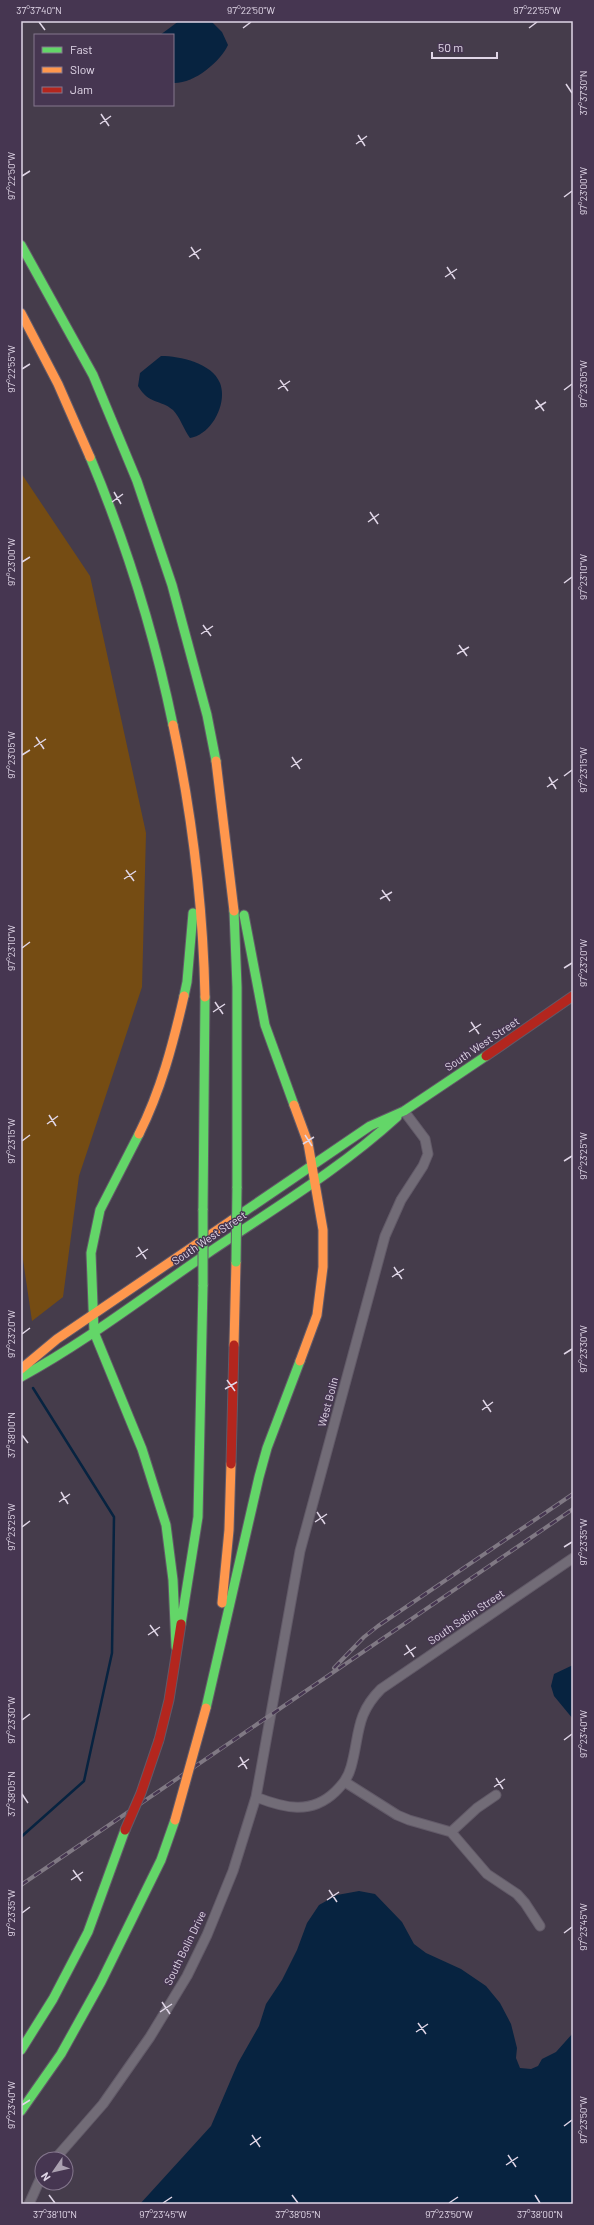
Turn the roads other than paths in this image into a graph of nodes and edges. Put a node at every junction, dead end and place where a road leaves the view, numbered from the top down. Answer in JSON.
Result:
{"nodes":[{"id":1,"x":21,"y":246,"type":"edge"},
{"id":2,"x":21,"y":313,"type":"edge"},
{"id":3,"x":219,"y":778,"type":"junction"},
{"id":4,"x":193,"y":840,"type":"junction"},
{"id":5,"x":240,"y":883,"type":"dead end"},
{"id":6,"x":242,"y":897,"type":"dead end"},
{"id":7,"x":573,"y":996,"type":"edge"},
{"id":8,"x":404,"y":1111,"type":"junction"},
{"id":9,"x":312,"y":1165,"type":"junction"},
{"id":10,"x":314,"y":1182,"type":"junction"},
{"id":11,"x":92,"y":1315,"type":"junction"},
{"id":12,"x":94,"y":1332,"type":"junction"},
{"id":13,"x":21,"y":1369,"type":"edge"},
{"id":14,"x":21,"y":1377,"type":"edge"},
{"id":15,"x":573,"y":1558,"type":"edge"},
{"id":16,"x":176,"y":1647,"type":"junction"},
{"id":17,"x":218,"y":1652,"type":"junction"},
{"id":18,"x":269,"y":1716,"type":"joint"},
{"id":19,"x":345,"y":1782,"type":"junction"},
{"id":20,"x":496,"y":1795,"type":"dead end"},
{"id":21,"x":256,"y":1797,"type":"junction"},
{"id":22,"x":451,"y":1832,"type":"junction"},
{"id":23,"x":540,"y":1926,"type":"dead end"},
{"id":24,"x":21,"y":2050,"type":"edge"},
{"id":25,"x":21,"y":2111,"type":"edge"},
{"id":26,"x":62,"y":2151,"type":"edge"},
{"id":27,"x":35,"y":2191,"type":"edge"},
{"id":28,"x":29,"y":2204,"type":"edge"}],
"edges":[{"from":1,"to":3,"type":"main road"},
{"from":2,"to":4,"type":"main road"},
{"from":3,"to":5,"type":"main road"},
{"from":3,"to":17,"type":"main road","bridge":true},
{"from":4,"to":11,"type":"main road"},
{"from":4,"to":16,"type":"main road","bridge":true},
{"from":6,"to":9,"type":"main road"},
{"from":7,"to":8,"type":"main road","name":"South West Street"},
{"from":8,"to":9,"type":"main road","name":"South West Street"},
{"from":8,"to":10,"type":"main road","name":"South West Street"},
{"from":8,"to":18,"type":"street","name":"West Bolin"},
{"from":9,"to":10,"type":"main road"},
{"from":9,"to":11,"type":"main road","name":"South West Street"},
{"from":10,"to":12,"type":"main road","name":"South West Street"},
{"from":10,"to":17,"type":"main road"},
{"from":11,"to":12,"type":"main road"},
{"from":11,"to":13,"type":"main road","name":"South West Street"},
{"from":12,"to":14,"type":"main road","name":"South West Street"},
{"from":12,"to":16,"type":"main road"},
{"from":15,"to":19,"type":"street","name":"South Sabin Street"},
{"from":16,"to":24,"type":"main road","bridge":true},
{"from":17,"to":25,"type":"main road","bridge":true},
{"from":18,"to":21,"type":"street","name":"South Bolin Drive"},
{"from":19,"to":21,"type":"street","name":"South Sabin Street"},
{"from":19,"to":22,"type":"street"},
{"from":20,"to":22,"type":"street"},
{"from":21,"to":26,"type":"street","name":"South Bolin Drive"},
{"from":22,"to":23,"type":"street"},
{"from":27,"to":28,"type":"street"}]}
